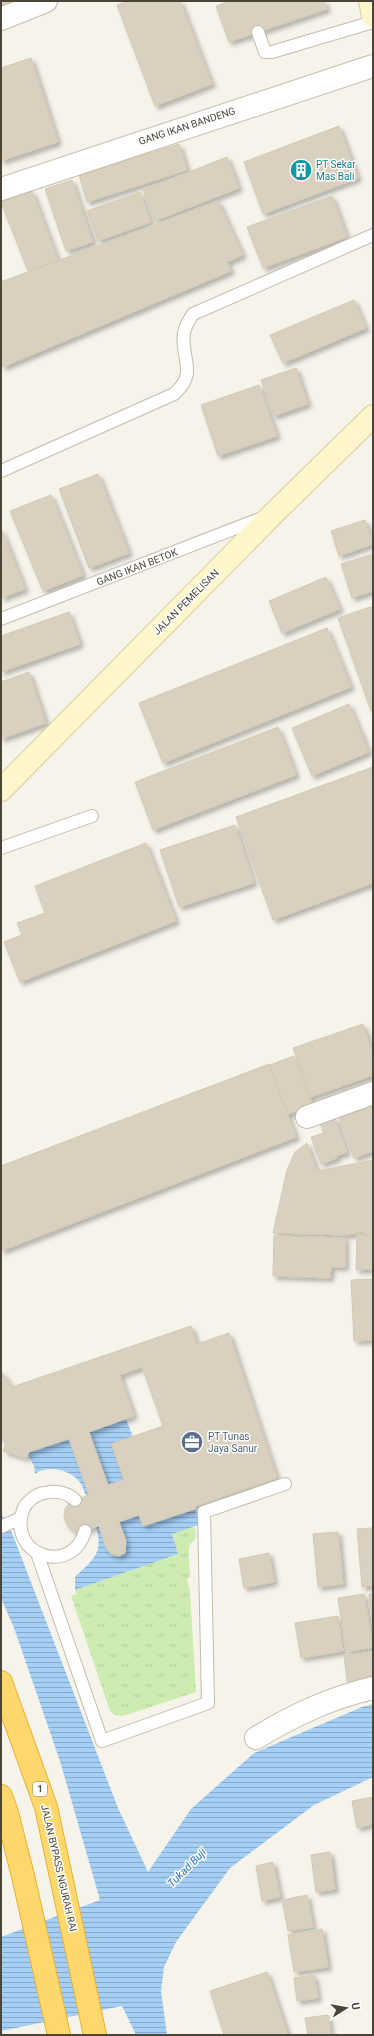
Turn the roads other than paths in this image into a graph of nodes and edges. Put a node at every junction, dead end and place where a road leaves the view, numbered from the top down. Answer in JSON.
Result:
{"nodes":[{"id":1,"x":46,"y":1,"type":"edge"},
{"id":2,"x":370,"y":1,"type":"edge"},
{"id":3,"x":373,"y":16,"type":"edge"},
{"id":4,"x":1,"y":19,"type":"edge"},
{"id":5,"x":373,"y":22,"type":"edge"},
{"id":6,"x":258,"y":32,"type":"dead end"},
{"id":7,"x":373,"y":66,"type":"edge"},
{"id":8,"x":1,"y":189,"type":"edge"},
{"id":9,"x":373,"y":235,"type":"edge"},
{"id":10,"x":373,"y":416,"type":"edge"},
{"id":11,"x":1,"y":471,"type":"edge"},
{"id":12,"x":272,"y":514,"type":"junction"},
{"id":13,"x":1,"y":619,"type":"edge"},
{"id":14,"x":1,"y":790,"type":"edge"},
{"id":15,"x":92,"y":816,"type":"dead end"},
{"id":16,"x":1,"y":848,"type":"edge"},
{"id":17,"x":373,"y":1093,"type":"edge"},
{"id":18,"x":307,"y":1117,"type":"dead end"},
{"id":19,"x":285,"y":1484,"type":"dead end"},
{"id":20,"x":75,"y":1500,"type":"dead end"},
{"id":21,"x":21,"y":1518,"type":"junction"},
{"id":22,"x":1,"y":1527,"type":"edge"},
{"id":23,"x":85,"y":1531,"type":"dead end"},
{"id":24,"x":37,"y":1553,"type":"junction"},
{"id":25,"x":1,"y":1682,"type":"edge"},
{"id":26,"x":373,"y":1688,"type":"edge"},
{"id":27,"x":256,"y":1738,"type":"dead end"},
{"id":28,"x":1,"y":1796,"type":"edge"},
{"id":29,"x":59,"y":2035,"type":"edge"},
{"id":30,"x":95,"y":2035,"type":"edge"}],
"edges":[{"from":1,"to":4,"type":"street"},
{"from":2,"to":3,"type":"street"},
{"from":5,"to":6,"type":"lane"},
{"from":7,"to":8,"type":"street","name":"GANG IKAN BANDENG"},
{"from":9,"to":11,"type":"lane"},
{"from":10,"to":12,"type":"street","name":"JALAN PEMELISAN"},
{"from":12,"to":13,"type":"lane","name":"GANG IKAN BETOK"},
{"from":12,"to":14,"type":"street","name":"JALAN PEMELISAN"},
{"from":15,"to":16,"type":"lane"},
{"from":17,"to":18,"type":"street"},
{"from":19,"to":24,"type":"lane"},
{"from":20,"to":21,"type":"lane"},
{"from":21,"to":22,"type":"lane"},
{"from":21,"to":24,"type":"lane"},
{"from":23,"to":24,"type":"lane"},
{"from":25,"to":30,"type":"highway","name":"JALAN BYPASS NGURAH RAI","number":"1"},
{"from":26,"to":27,"type":"street"},
{"from":28,"to":29,"type":"highway"}]}
